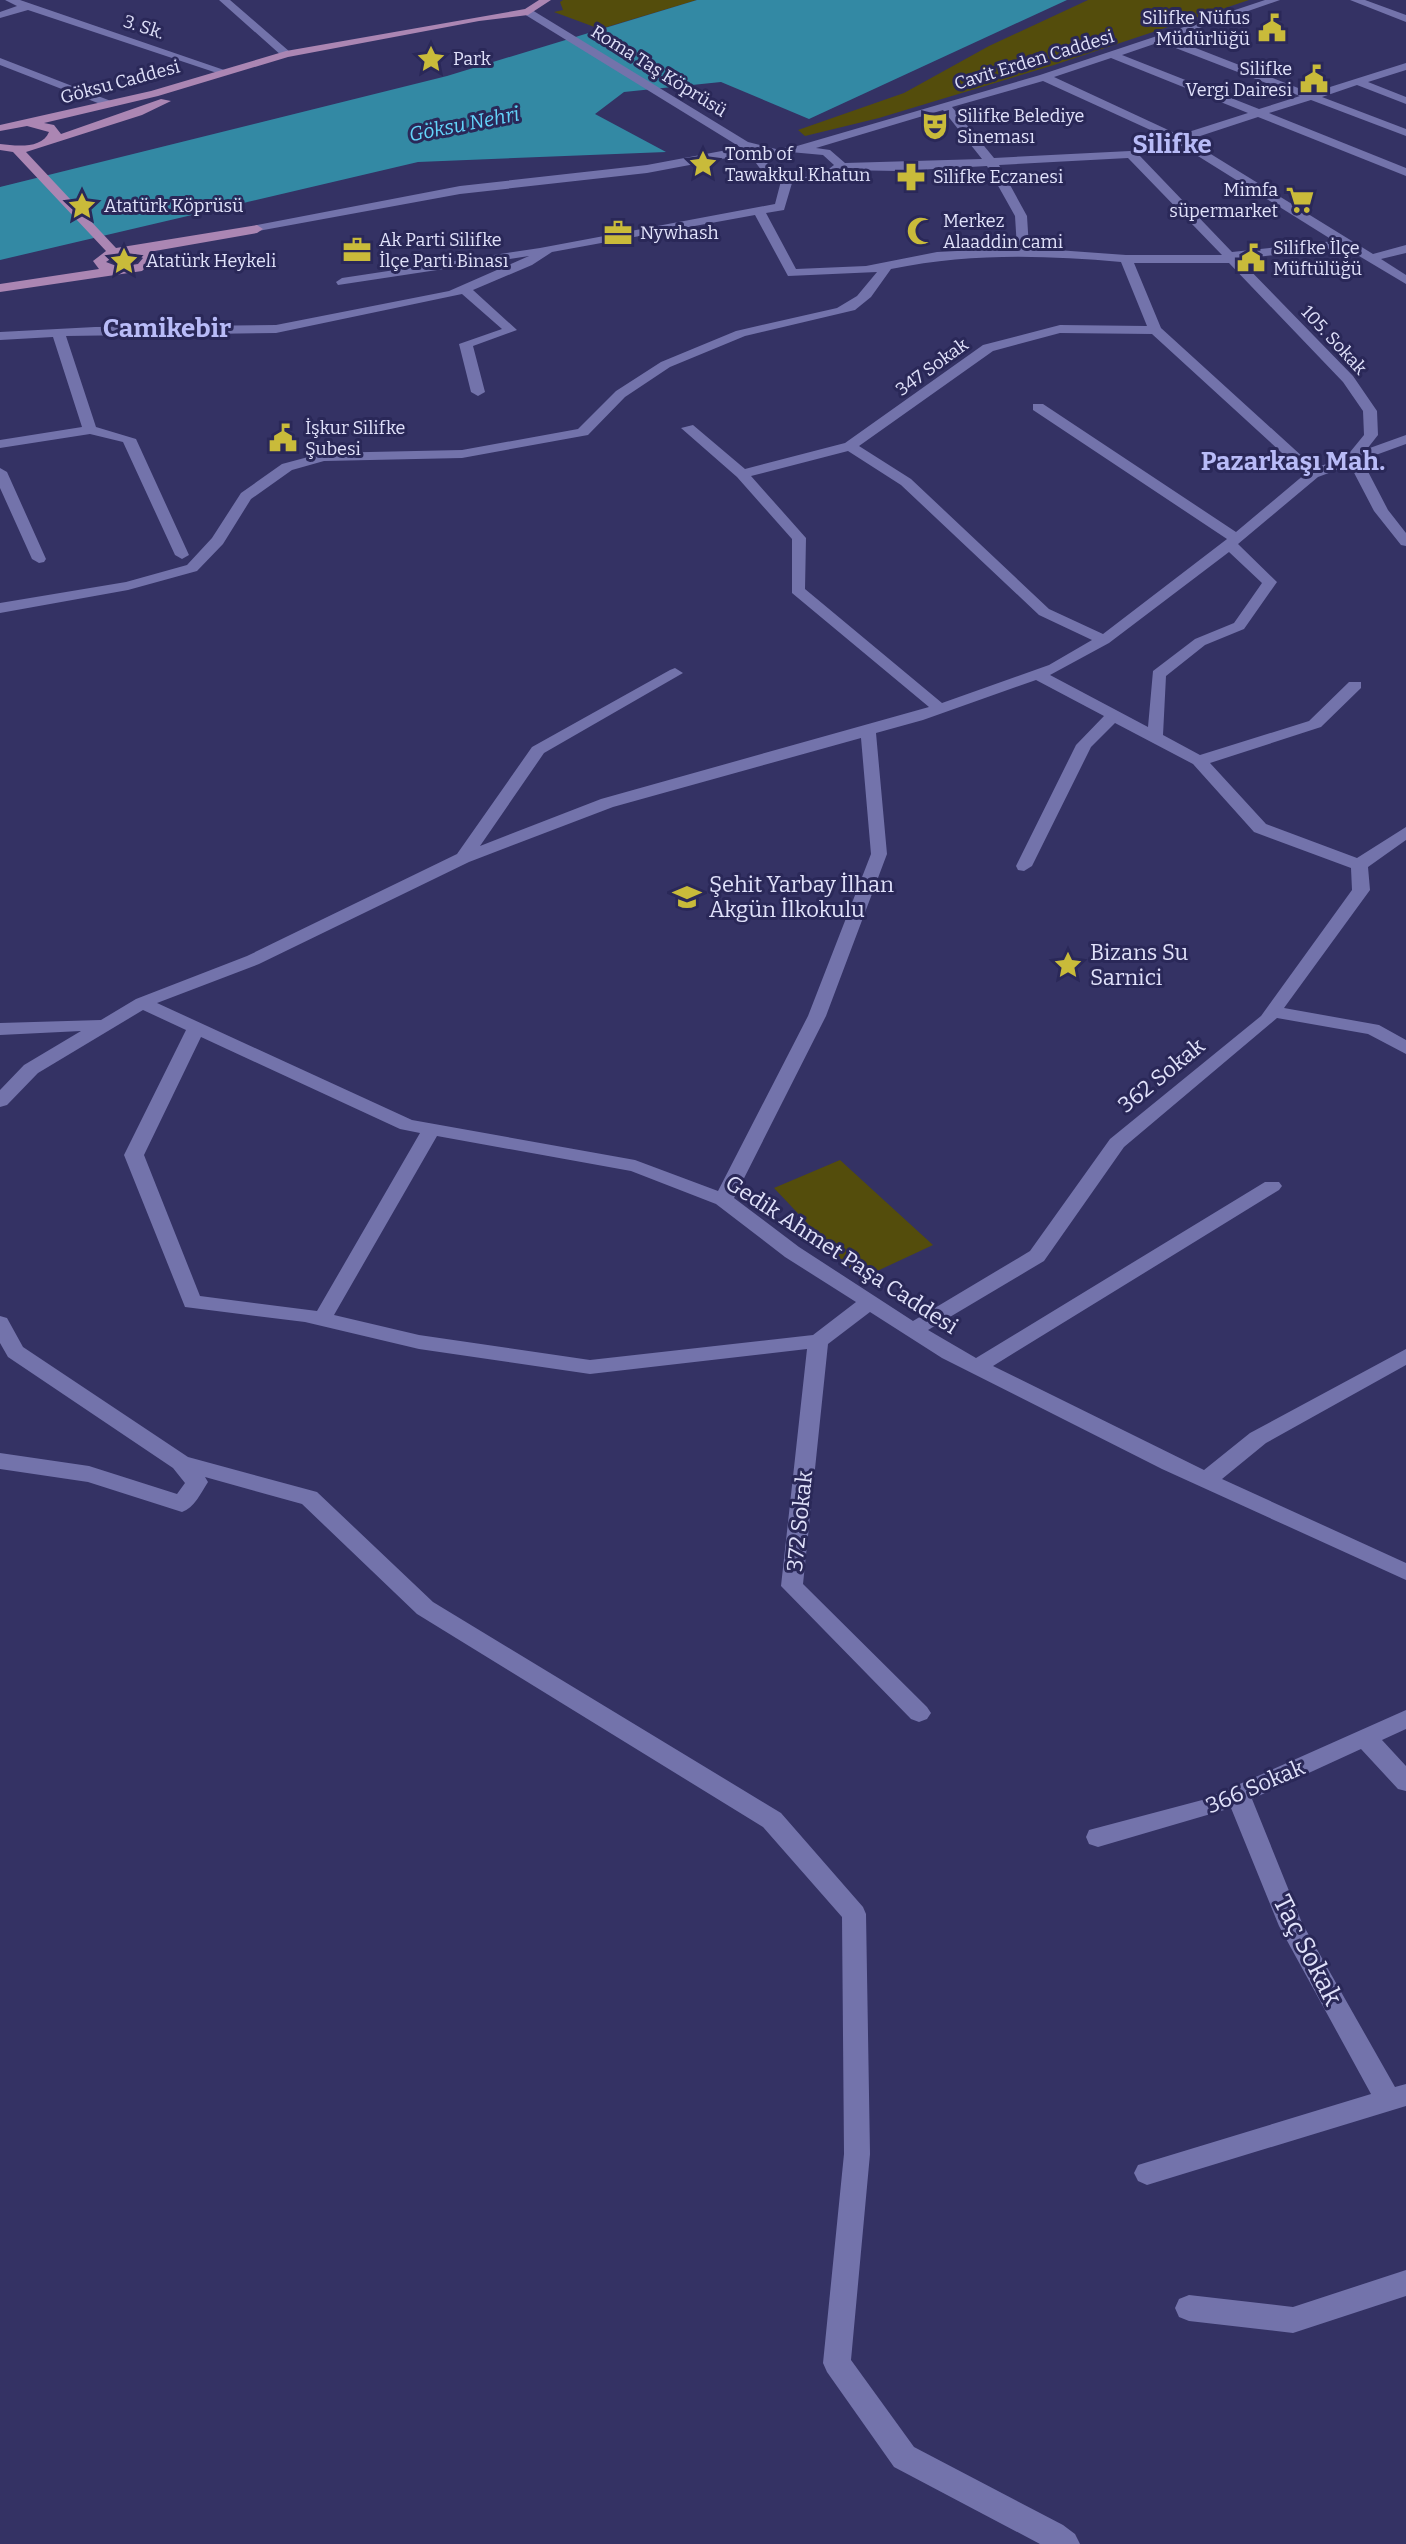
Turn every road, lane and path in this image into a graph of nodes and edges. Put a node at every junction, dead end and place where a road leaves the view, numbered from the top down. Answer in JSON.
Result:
{"nodes":[{"id":1,"x":10,"y":0,"type":"edge"},
{"id":2,"x":224,"y":0,"type":"edge"},
{"id":3,"x":546,"y":0,"type":"edge"},
{"id":4,"x":1275,"y":0,"type":"edge"},
{"id":5,"x":1355,"y":0,"type":"edge"},
{"id":6,"x":514,"y":1,"type":"edge"},
{"id":7,"x":28,"y":6,"type":"junction"},
{"id":8,"x":528,"y":12,"type":"junction"},
{"id":9,"x":0,"y":15,"type":"edge"},
{"id":10,"x":1406,"y":19,"type":"edge"},
{"id":11,"x":1162,"y":39,"type":"junction"},
{"id":12,"x":339,"y":45,"type":"junction"},
{"id":13,"x":286,"y":54,"type":"junction"},
{"id":14,"x":1113,"y":55,"type":"junction"},
{"id":15,"x":0,"y":61,"type":"edge"},
{"id":16,"x":1406,"y":66,"type":"edge"},
{"id":17,"x":221,"y":71,"type":"junction"},
{"id":18,"x":1044,"y":77,"type":"junction"},
{"id":19,"x":1358,"y":82,"type":"junction"},
{"id":20,"x":1310,"y":97,"type":"junction"},
{"id":21,"x":1406,"y":101,"type":"edge"},
{"id":22,"x":112,"y":105,"type":"junction"},
{"id":23,"x":946,"y":107,"type":"junction"},
{"id":24,"x":1260,"y":113,"type":"junction"},
{"id":25,"x":27,"y":123,"type":"junction"},
{"id":26,"x":1,"y":128,"type":"edge"},
{"id":27,"x":1406,"y":133,"type":"edge"},
{"id":28,"x":1179,"y":139,"type":"junction"},
{"id":29,"x":52,"y":141,"type":"junction"},
{"id":30,"x":0,"y":147,"type":"edge"},
{"id":31,"x":802,"y":148,"type":"junction"},
{"id":32,"x":17,"y":150,"type":"junction"},
{"id":33,"x":775,"y":152,"type":"junction"},
{"id":34,"x":1131,"y":154,"type":"junction"},
{"id":35,"x":762,"y":161,"type":"junction"},
{"id":36,"x":991,"y":162,"type":"junction"},
{"id":37,"x":840,"y":166,"type":"junction"},
{"id":38,"x":1406,"y":172,"type":"edge"},
{"id":39,"x":788,"y":178,"type":"junction"},
{"id":40,"x":759,"y":211,"type":"junction"},
{"id":41,"x":257,"y":229,"type":"junction"},
{"id":42,"x":1348,"y":243,"type":"junction"},
{"id":43,"x":548,"y":249,"type":"junction"},
{"id":44,"x":1406,"y":249,"type":"edge"},
{"id":45,"x":137,"y":250,"type":"junction"},
{"id":46,"x":1023,"y":251,"type":"junction"},
{"id":47,"x":113,"y":252,"type":"junction"},
{"id":48,"x":1230,"y":258,"type":"junction"},
{"id":49,"x":1372,"y":258,"type":"junction"},
{"id":50,"x":1126,"y":259,"type":"junction"},
{"id":51,"x":99,"y":261,"type":"junction"},
{"id":52,"x":149,"y":263,"type":"junction"},
{"id":53,"x":887,"y":266,"type":"junction"},
{"id":54,"x":114,"y":270,"type":"junction"},
{"id":55,"x":0,"y":280,"type":"edge"},
{"id":56,"x":1406,"y":280,"type":"edge"},
{"id":57,"x":342,"y":282,"type":"dead end"},
{"id":58,"x":0,"y":288,"type":"edge"},
{"id":59,"x":464,"y":289,"type":"junction"},
{"id":60,"x":1155,"y":330,"type":"junction"},
{"id":61,"x":58,"y":333,"type":"junction"},
{"id":62,"x":0,"y":336,"type":"edge"},
{"id":63,"x":478,"y":392,"type":"dead end"},
{"id":64,"x":1038,"y":407,"type":"dead end"},
{"id":65,"x":688,"y":428,"type":"dead end"},
{"id":66,"x":90,"y":430,"type":"junction"},
{"id":67,"x":1406,"y":439,"type":"edge"},
{"id":68,"x":0,"y":444,"type":"edge"},
{"id":69,"x":850,"y":446,"type":"junction"},
{"id":70,"x":1353,"y":457,"type":"junction"},
{"id":71,"x":0,"y":472,"type":"edge"},
{"id":72,"x":742,"y":474,"type":"junction"},
{"id":73,"x":1313,"y":474,"type":"junction"},
{"id":74,"x":1233,"y":542,"type":"junction"},
{"id":75,"x":1406,"y":542,"type":"edge"},
{"id":76,"x":182,"y":555,"type":"dead end"},
{"id":77,"x":39,"y":559,"type":"dead end"},
{"id":78,"x":0,"y":608,"type":"edge"},
{"id":79,"x":1104,"y":640,"type":"junction"},
{"id":80,"x":675,"y":673,"type":"dead end"},
{"id":81,"x":1037,"y":674,"type":"junction"},
{"id":82,"x":1355,"y":685,"type":"dead end"},
{"id":83,"x":940,"y":709,"type":"junction"},
{"id":84,"x":1114,"y":715,"type":"junction"},
{"id":85,"x":868,"y":731,"type":"junction"},
{"id":86,"x":1155,"y":737,"type":"junction"},
{"id":87,"x":1199,"y":761,"type":"junction"},
{"id":88,"x":1406,"y":832,"type":"edge"},
{"id":89,"x":463,"y":858,"type":"junction"},
{"id":90,"x":1359,"y":865,"type":"junction"},
{"id":91,"x":1024,"y":866,"type":"dead end"},
{"id":92,"x":142,"y":1003,"type":"junction"},
{"id":93,"x":1273,"y":1012,"type":"junction"},
{"id":94,"x":106,"y":1024,"type":"junction"},
{"id":95,"x":196,"y":1028,"type":"junction"},
{"id":96,"x":0,"y":1029,"type":"edge"},
{"id":97,"x":1406,"y":1048,"type":"edge"},
{"id":98,"x":0,"y":1101,"type":"edge"},
{"id":99,"x":432,"y":1129,"type":"junction"},
{"id":100,"x":1272,"y":1186,"type":"dead end"},
{"id":101,"x":723,"y":1200,"type":"junction"},
{"id":102,"x":870,"y":1302,"type":"junction"},
{"id":103,"x":322,"y":1319,"type":"junction"},
{"id":104,"x":0,"y":1323,"type":"edge"},
{"id":105,"x":913,"y":1330,"type":"junction"},
{"id":106,"x":818,"y":1341,"type":"junction"},
{"id":107,"x":7,"y":1351,"type":"edge"},
{"id":108,"x":1406,"y":1356,"type":"edge"},
{"id":109,"x":976,"y":1367,"type":"junction"},
{"id":110,"x":0,"y":1461,"type":"edge"},
{"id":111,"x":181,"y":1463,"type":"junction"},
{"id":112,"x":1206,"y":1480,"type":"junction"},
{"id":113,"x":1406,"y":1572,"type":"edge"},
{"id":114,"x":919,"y":1713,"type":"dead end"},
{"id":115,"x":1406,"y":1719,"type":"edge"},
{"id":116,"x":1365,"y":1738,"type":"junction"},
{"id":117,"x":1406,"y":1782,"type":"edge"},
{"id":118,"x":1238,"y":1795,"type":"junction"},
{"id":119,"x":1098,"y":1837,"type":"dead end"},
{"id":120,"x":1397,"y":2098,"type":"edge"},
{"id":121,"x":1147,"y":2173,"type":"dead end"},
{"id":122,"x":1406,"y":2283,"type":"edge"},
{"id":123,"x":1189,"y":2308,"type":"dead end"},
{"id":124,"x":1065,"y":2544,"type":"edge"}],
"edges":[{"from":1,"to":7,"type":"street","name":"3. Sk."},
{"from":2,"to":13,"type":"street"},
{"from":3,"to":8,"type":"main road"},
{"from":4,"to":11,"type":"street","name":"Cavit Erden Caddesi"},
{"from":5,"to":10,"type":"street"},
{"from":6,"to":8,"type":"main road"},
{"from":6,"to":12,"type":"main road","name":"Göksu Caddesi"},
{"from":7,"to":9,"type":"street"},
{"from":7,"to":17,"type":"street","name":"3. Sk."},
{"from":8,"to":12,"type":"main road","name":"Göksu Caddesi"},
{"from":8,"to":33,"type":"street","name":"Roma Taş Köprüsü"},
{"from":11,"to":14,"type":"street","name":"Cavit Erden Caddesi"},
{"from":11,"to":20,"type":"street"},
{"from":12,"to":13,"type":"main road","name":"Göksu Caddesi"},
{"from":13,"to":17,"type":"main road","name":"Göksu Caddesi"},
{"from":14,"to":18,"type":"street","name":"Cavit Erden Caddesi"},
{"from":14,"to":24,"type":"street"},
{"from":15,"to":22,"type":"street"},
{"from":16,"to":19,"type":"street"},
{"from":17,"to":22,"type":"main road","name":"Göksu Caddesi"},
{"from":17,"to":29,"type":"main road","name":"Göksu Caddesi"},
{"from":18,"to":23,"type":"street","name":"Cavit Erden Caddesi"},
{"from":18,"to":28,"type":"street"},
{"from":19,"to":20,"type":"street"},
{"from":19,"to":21,"type":"street"},
{"from":20,"to":24,"type":"street"},
{"from":20,"to":27,"type":"street"},
{"from":22,"to":25,"type":"main road","name":"Göksu Caddesi"},
{"from":23,"to":31,"type":"street","name":"Cavit Erden Caddesi"},
{"from":23,"to":36,"type":"street"},
{"from":24,"to":28,"type":"street"},
{"from":24,"to":38,"type":"street"},
{"from":25,"to":26,"type":"main road","name":"Göksu Caddesi"},
{"from":25,"to":29,"type":"main road"},
{"from":28,"to":34,"type":"street"},
{"from":28,"to":42,"type":"street"},
{"from":29,"to":32,"type":"main road","name":"Göksu Caddesi"},
{"from":30,"to":32,"type":"main road"},
{"from":31,"to":33,"type":"street","name":"Cavit Erden Caddesi"},
{"from":31,"to":37,"type":"street"},
{"from":32,"to":47,"type":"main road"},
{"from":33,"to":35,"type":"street"},
{"from":34,"to":36,"type":"street"},
{"from":34,"to":48,"type":"street","name":"105. Sokak"},
{"from":35,"to":39,"type":"street"},
{"from":35,"to":41,"type":"street"},
{"from":36,"to":37,"type":"street"},
{"from":36,"to":46,"type":"street"},
{"from":37,"to":39,"type":"street"},
{"from":39,"to":40,"type":"street"},
{"from":40,"to":43,"type":"street"},
{"from":40,"to":53,"type":"street"},
{"from":41,"to":45,"type":"main road"},
{"from":41,"to":52,"type":"main road"},
{"from":42,"to":48,"type":"street"},
{"from":42,"to":49,"type":"street"},
{"from":43,"to":57,"type":"street"},
{"from":43,"to":59,"type":"street"},
{"from":44,"to":49,"type":"street"},
{"from":45,"to":47,"type":"main road"},
{"from":45,"to":52,"type":"main road"},
{"from":46,"to":50,"type":"street"},
{"from":46,"to":53,"type":"street"},
{"from":47,"to":51,"type":"main road"},
{"from":48,"to":50,"type":"street"},
{"from":48,"to":70,"type":"street","name":"105. Sokak"},
{"from":49,"to":56,"type":"street"},
{"from":50,"to":60,"type":"street"},
{"from":51,"to":54,"type":"main road"},
{"from":51,"to":55,"type":"main road"},
{"from":52,"to":54,"type":"main road"},
{"from":53,"to":78,"type":"street"},
{"from":54,"to":58,"type":"main road"},
{"from":59,"to":61,"type":"street"},
{"from":59,"to":63,"type":"street"},
{"from":60,"to":69,"type":"street","name":"347 Sokak"},
{"from":60,"to":73,"type":"street"},
{"from":61,"to":62,"type":"street"},
{"from":61,"to":66,"type":"street"},
{"from":64,"to":74,"type":"street"},
{"from":65,"to":72,"type":"street"},
{"from":66,"to":68,"type":"street"},
{"from":66,"to":76,"type":"street"},
{"from":67,"to":70,"type":"street"},
{"from":69,"to":72,"type":"street","name":"347 Sokak"},
{"from":69,"to":79,"type":"street"},
{"from":70,"to":73,"type":"street"},
{"from":70,"to":75,"type":"street"},
{"from":71,"to":77,"type":"street"},
{"from":72,"to":83,"type":"street"},
{"from":73,"to":74,"type":"street"},
{"from":74,"to":79,"type":"street"},
{"from":74,"to":86,"type":"street"},
{"from":79,"to":81,"type":"street"},
{"from":80,"to":89,"type":"street"},
{"from":81,"to":83,"type":"street"},
{"from":81,"to":84,"type":"street"},
{"from":82,"to":87,"type":"street"},
{"from":83,"to":85,"type":"street"},
{"from":84,"to":86,"type":"street"},
{"from":84,"to":91,"type":"street"},
{"from":85,"to":89,"type":"street"},
{"from":85,"to":101,"type":"street"},
{"from":86,"to":87,"type":"street"},
{"from":87,"to":90,"type":"street"},
{"from":88,"to":90,"type":"street"},
{"from":89,"to":92,"type":"street"},
{"from":90,"to":93,"type":"street","name":"362 Sokak"},
{"from":92,"to":94,"type":"street"},
{"from":92,"to":95,"type":"street","name":"Gedik Ahmet Paşa Caddesi"},
{"from":93,"to":97,"type":"street"},
{"from":93,"to":105,"type":"street","name":"362 Sokak"},
{"from":94,"to":96,"type":"street"},
{"from":94,"to":98,"type":"street"},
{"from":95,"to":99,"type":"street","name":"Gedik Ahmet Paşa Caddesi"},
{"from":95,"to":103,"type":"street"},
{"from":99,"to":101,"type":"street","name":"Gedik Ahmet Paşa Caddesi"},
{"from":99,"to":103,"type":"street"},
{"from":100,"to":109,"type":"street"},
{"from":101,"to":102,"type":"street","name":"Gedik Ahmet Paşa Caddesi"},
{"from":102,"to":105,"type":"street","name":"Gedik Ahmet Paşa Caddesi"},
{"from":102,"to":106,"type":"street"},
{"from":103,"to":106,"type":"street"},
{"from":104,"to":107,"type":"street"},
{"from":105,"to":109,"type":"street","name":"Gedik Ahmet Paşa Caddesi"},
{"from":106,"to":114,"type":"street","name":"372 Sokak"},
{"from":107,"to":111,"type":"street"},
{"from":108,"to":112,"type":"street"},
{"from":109,"to":112,"type":"street","name":"Gedik Ahmet Paşa Caddesi"},
{"from":110,"to":111,"type":"street"},
{"from":111,"to":124,"type":"street"},
{"from":112,"to":113,"type":"street","name":"Gedik Ahmet Paşa Caddesi"},
{"from":115,"to":116,"type":"street","name":"366 Sokak"},
{"from":116,"to":117,"type":"street"},
{"from":116,"to":118,"type":"street","name":"366 Sokak"},
{"from":118,"to":119,"type":"street","name":"366 Sokak"},
{"from":118,"to":120,"type":"street","name":"Taç Sokak"},
{"from":120,"to":121,"type":"street"},
{"from":122,"to":123,"type":"street"}]}
